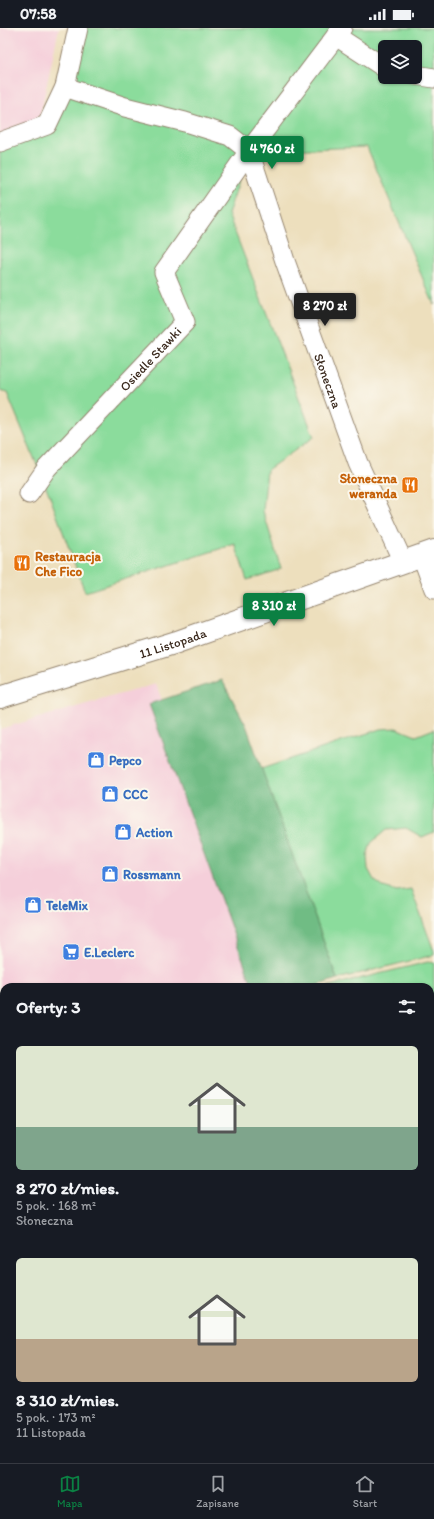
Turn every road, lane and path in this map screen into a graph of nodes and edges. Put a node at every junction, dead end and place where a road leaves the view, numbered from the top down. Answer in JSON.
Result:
{"nodes":[{"id":1,"x":78,"y":28,"type":"edge"},
{"id":2,"x":339,"y":32,"type":"edge"},
{"id":3,"x":378,"y":63,"type":"edge"},
{"id":4,"x":422,"y":76,"type":"edge"},
{"id":5,"x":434,"y":78,"type":"edge"},
{"id":6,"x":65,"y":87,"type":"junction"},
{"id":7,"x":0,"y":142,"type":"edge"},
{"id":8,"x":249,"y":151,"type":"junction"},
{"id":9,"x":29,"y":494,"type":"dead end"},
{"id":10,"x":420,"y":556,"type":"edge"},
{"id":11,"x":434,"y":589,"type":"edge"},
{"id":12,"x":0,"y":697,"type":"edge"}],
"edges":[{"from":1,"to":6,"type":"street"},
{"from":2,"to":3,"type":"street","name":"Osiedle Stawki"},
{"from":2,"to":8,"type":"street","name":"Osiedle Stawki"},
{"from":4,"to":5,"type":"street"},
{"from":6,"to":7,"type":"street"},
{"from":6,"to":8,"type":"street"},
{"from":8,"to":9,"type":"street","name":"Osiedle Stawki"},
{"from":8,"to":10,"type":"street","name":"Słoneczna"},
{"from":10,"to":11,"type":"street","name":"Słoneczna"},
{"from":10,"to":12,"type":"street","name":"11 Listopada"}]}
